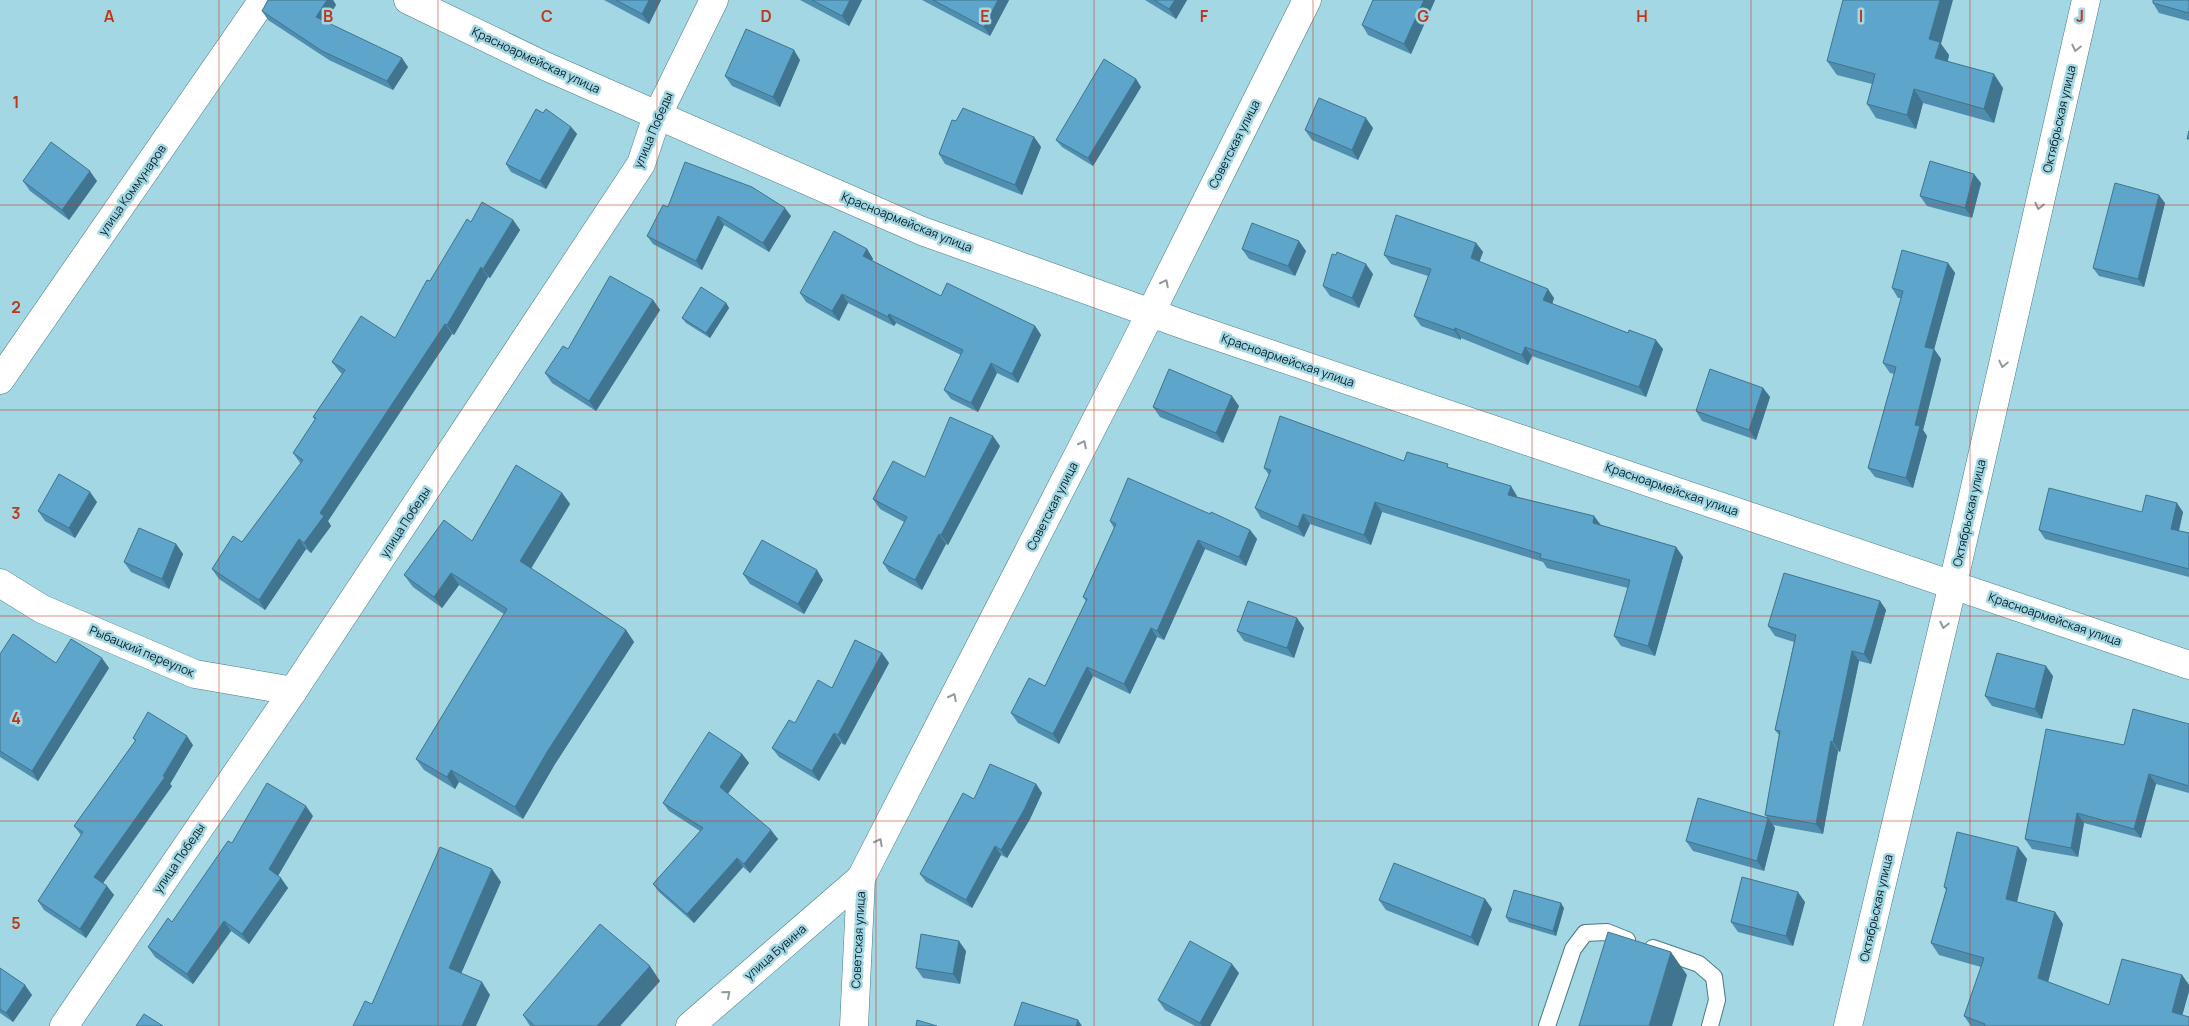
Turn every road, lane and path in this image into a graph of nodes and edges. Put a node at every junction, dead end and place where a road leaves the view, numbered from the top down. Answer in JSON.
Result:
{"nodes":[{"id":1,"x":263,"y":0,"type":"edge"},
{"id":2,"x":408,"y":0,"type":"edge"},
{"id":3,"x":714,"y":0,"type":"edge"},
{"id":4,"x":1307,"y":0,"type":"edge"},
{"id":5,"x":2086,"y":0,"type":"edge"},
{"id":6,"x":657,"y":116,"type":"junction"},
{"id":7,"x":1150,"y":313,"type":"junction"},
{"id":8,"x":0,"y":380,"type":"edge"},
{"id":9,"x":0,"y":583,"type":"edge"},
{"id":10,"x":1953,"y":584,"type":"junction"},
{"id":11,"x":2189,"y":665,"type":"edge"},
{"id":12,"x":293,"y":691,"type":"junction"},
{"id":13,"x":861,"y":878,"type":"junction"},
{"id":14,"x":64,"y":1026,"type":"edge"},
{"id":15,"x":690,"y":1026,"type":"edge"},
{"id":16,"x":854,"y":1026,"type":"edge"},
{"id":17,"x":1547,"y":1026,"type":"edge"},
{"id":18,"x":1710,"y":1026,"type":"edge"},
{"id":19,"x":1848,"y":1026,"type":"edge"}],
"edges":[{"from":1,"to":8,"type":"street","name":"улица Коммунаров"},
{"from":2,"to":6,"type":"street","name":"Красноармейская улица"},
{"from":3,"to":6,"type":"street","name":"улица Победы"},
{"from":7,"to":4,"type":"street","name":"Советская улица","one_way":true},
{"from":5,"to":10,"type":"street","name":"Октябрьская улица","one_way":true},
{"from":6,"to":7,"type":"street","name":"Красноармейская улица"},
{"from":6,"to":12,"type":"street","name":"улица Победы"},
{"from":7,"to":10,"type":"street","name":"Красноармейская улица"},
{"from":13,"to":7,"type":"street","name":"Советская улица","one_way":true},
{"from":9,"to":12,"type":"street","name":"Рыбацкий переулок"},
{"from":10,"to":11,"type":"street","name":"Красноармейская улица"},
{"from":10,"to":19,"type":"street","name":"Октябрьская улица","one_way":true},
{"from":12,"to":14,"type":"street","name":"улица Победы"},
{"from":15,"to":13,"type":"street","name":"улица Бувина","one_way":true},
{"from":13,"to":16,"type":"street","name":"Советская улица"},
{"from":17,"to":18,"type":"lane"}]}
